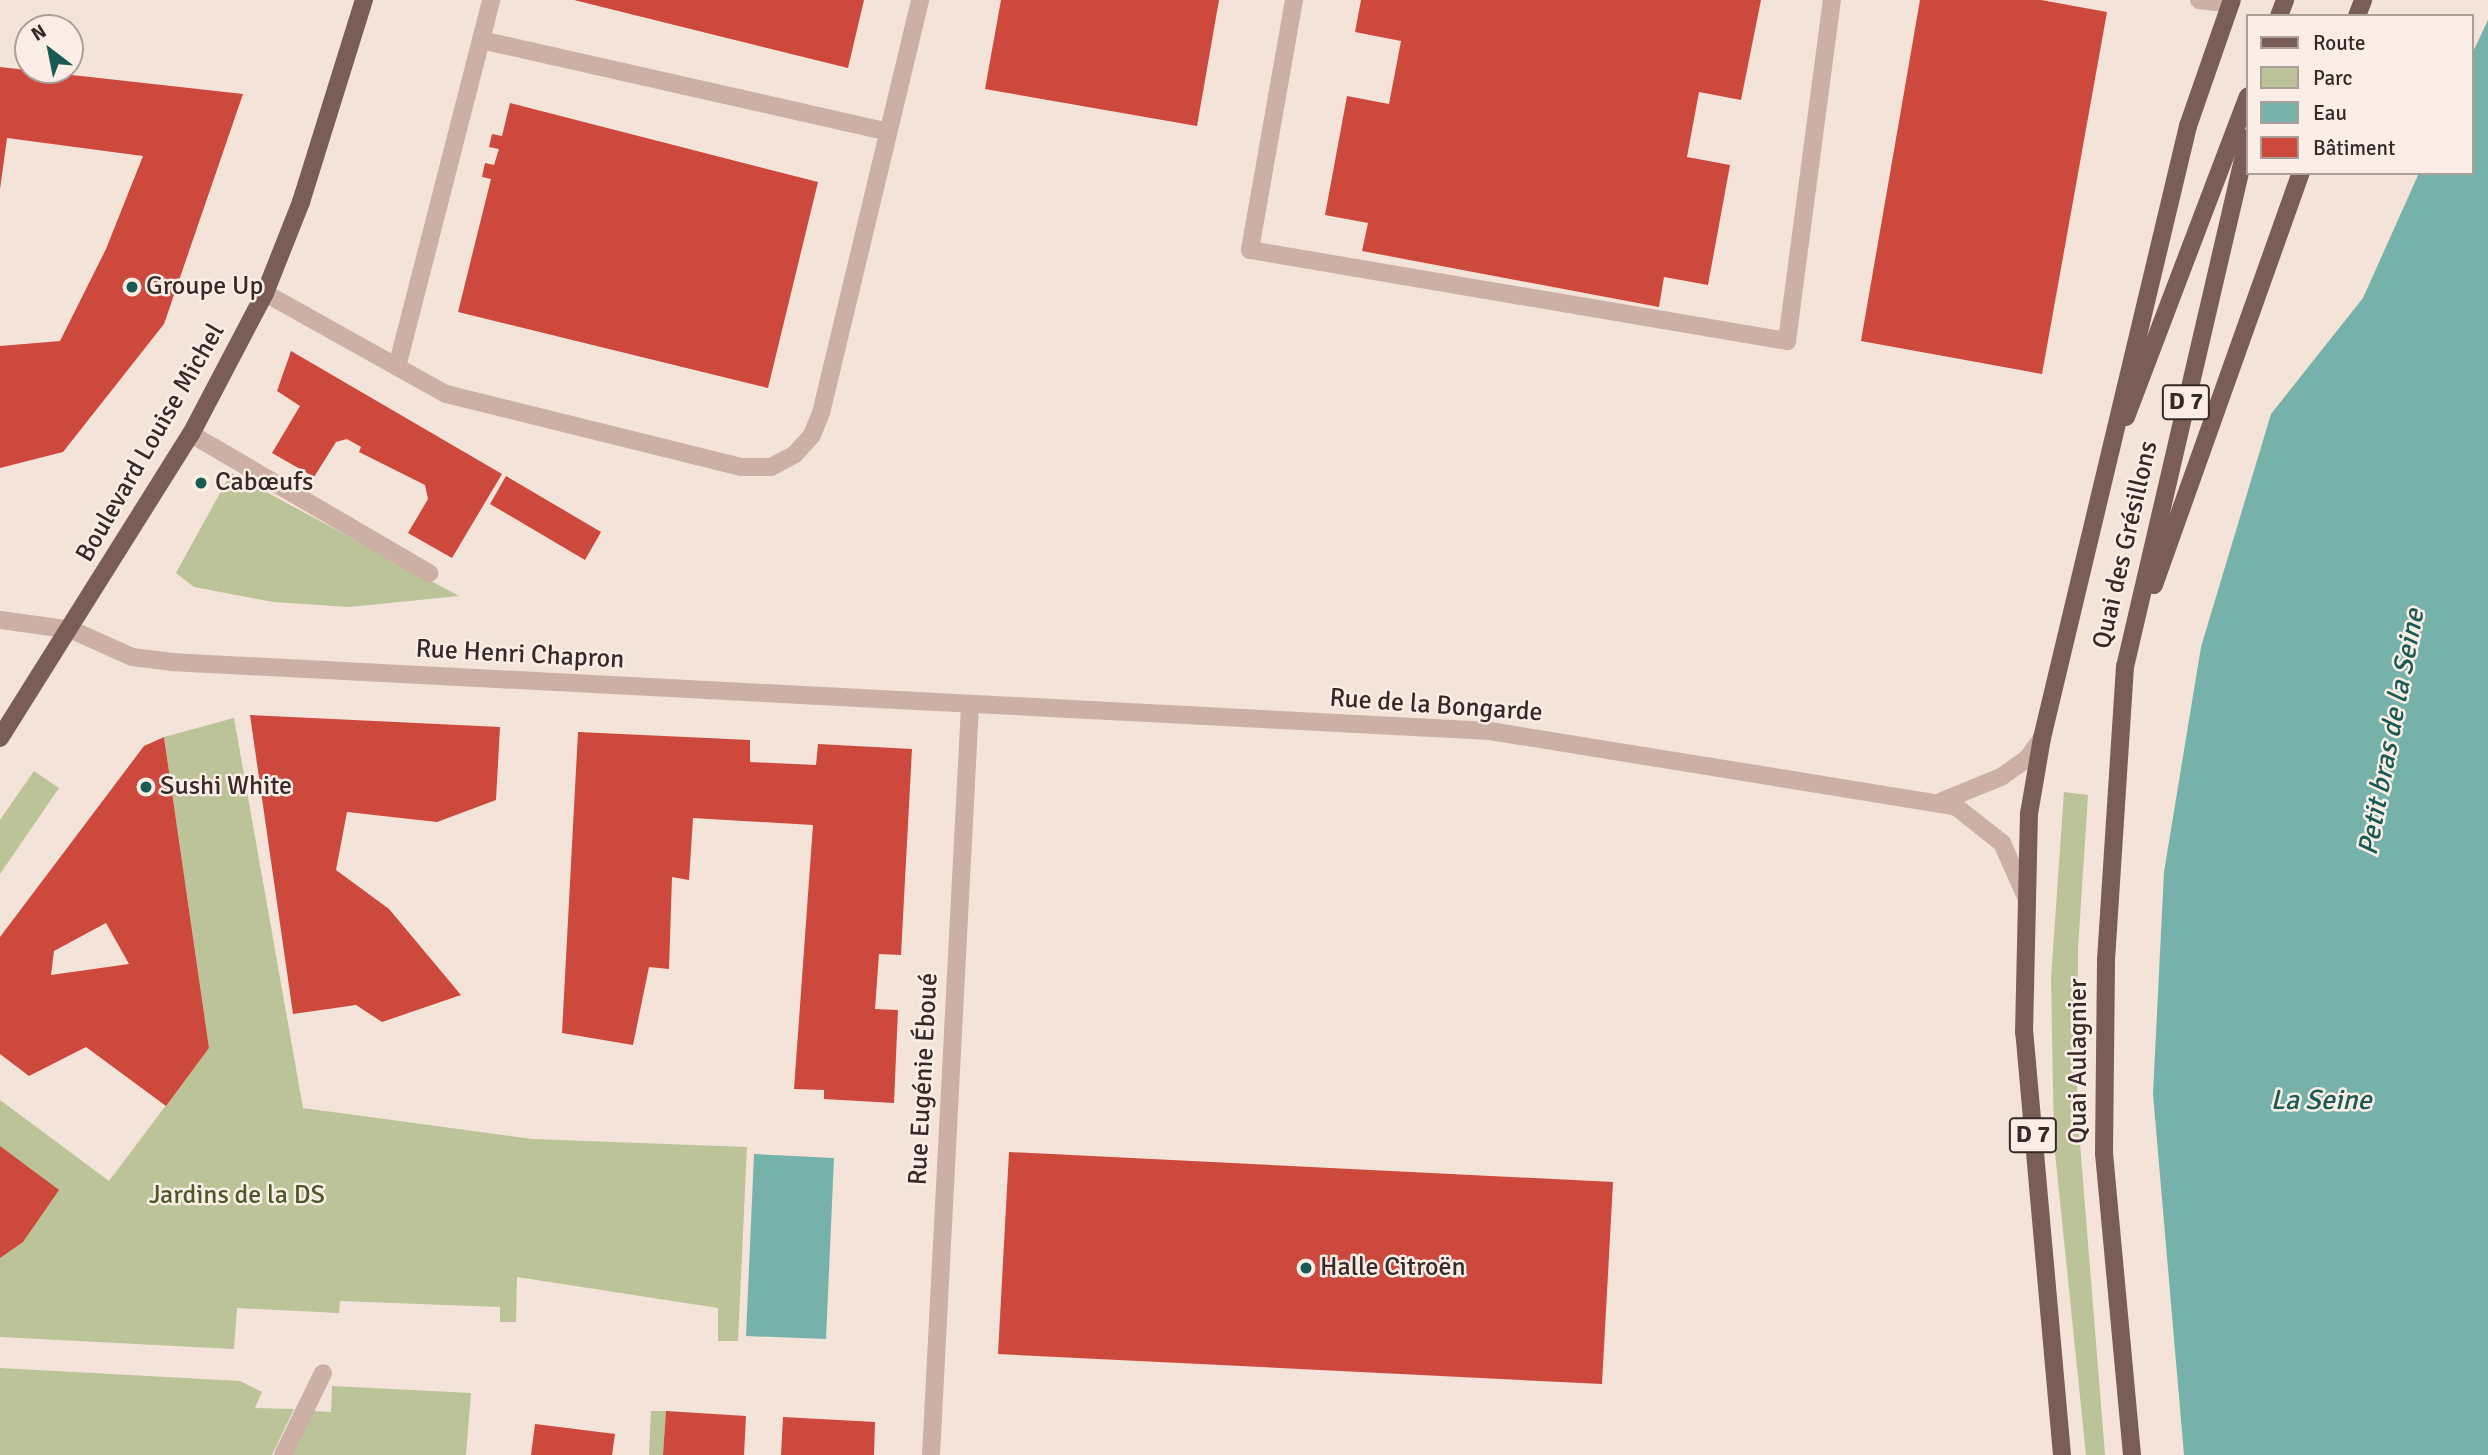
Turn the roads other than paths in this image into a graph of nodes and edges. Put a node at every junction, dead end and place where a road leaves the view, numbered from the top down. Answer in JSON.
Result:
{"nodes":[{"id":1,"x":365,"y":0,"type":"edge"},
{"id":2,"x":491,"y":0,"type":"edge"},
{"id":3,"x":920,"y":0,"type":"edge"},
{"id":4,"x":1294,"y":0,"type":"edge"},
{"id":5,"x":1832,"y":0,"type":"edge"},
{"id":6,"x":2199,"y":0,"type":"edge"},
{"id":7,"x":2231,"y":2,"type":"edge"},
{"id":8,"x":481,"y":40,"type":"junction"},
{"id":9,"x":2246,"y":101,"type":"edge"},
{"id":10,"x":888,"y":132,"type":"junction"},
{"id":11,"x":2246,"y":147,"type":"edge"},
{"id":12,"x":2300,"y":175,"type":"edge"},
{"id":13,"x":265,"y":293,"type":"junction"},
{"id":14,"x":397,"y":367,"type":"junction"},
{"id":15,"x":191,"y":433,"type":"junction"},
{"id":16,"x":2100,"y":487,"type":"junction"},
{"id":17,"x":429,"y":573,"type":"dead end"},
{"id":18,"x":0,"y":620,"type":"edge"},
{"id":19,"x":72,"y":630,"type":"junction"},
{"id":20,"x":2125,"y":667,"type":"junction"},
{"id":21,"x":970,"y":706,"type":"junction"},
{"id":22,"x":0,"y":738,"type":"edge"},
{"id":23,"x":2042,"y":738,"type":"junction"},
{"id":24,"x":1935,"y":800,"type":"junction"},
{"id":25,"x":2027,"y":908,"type":"junction"},
{"id":26,"x":323,"y":1373,"type":"dead end"},
{"id":27,"x":283,"y":1455,"type":"edge"},
{"id":28,"x":931,"y":1455,"type":"edge"},
{"id":29,"x":2062,"y":1455,"type":"edge"},
{"id":30,"x":2132,"y":1455,"type":"edge"}],
"edges":[{"from":1,"to":13,"type":"main road","name":"Boulevard Louise Michel"},
{"from":2,"to":8,"type":"street"},
{"from":3,"to":10,"type":"street"},
{"from":4,"to":5,"type":"street"},
{"from":6,"to":7,"type":"street"},
{"from":7,"to":16,"type":"main road"},
{"from":8,"to":10,"type":"street"},
{"from":8,"to":14,"type":"street"},
{"from":9,"to":16,"type":"main road","name":"Quai des Grésillons","number":"D 7"},
{"from":10,"to":14,"type":"street"},
{"from":11,"to":20,"type":"main road","name":"Quai des Grésillons","number":"D 7"},
{"from":12,"to":20,"type":"main road","name":"Quai des Grésillons","number":"D 7"},
{"from":13,"to":14,"type":"street"},
{"from":13,"to":15,"type":"main road","name":"Boulevard Louise Michel"},
{"from":15,"to":17,"type":"street"},
{"from":15,"to":19,"type":"main road","name":"Boulevard Louise Michel"},
{"from":16,"to":23,"type":"main road","name":"Quai Aulagnier"},
{"from":18,"to":19,"type":"street","name":"Rue Henri Chapron"},
{"from":19,"to":21,"type":"street","name":"Rue Henri Chapron"},
{"from":19,"to":22,"type":"main road","name":"Boulevard Louise Michel"},
{"from":20,"to":30,"type":"main road","name":"Quai Aulagnier","number":"D 7"},
{"from":21,"to":24,"type":"street","name":"Rue de la Bongarde"},
{"from":21,"to":28,"type":"street","name":"Rue Eugénie Éboué"},
{"from":23,"to":24,"type":"street","name":"Rue de la Bongarde"},
{"from":23,"to":25,"type":"main road","name":"Quai Aulagnier","number":"D 7"},
{"from":24,"to":25,"type":"street","name":"Rue de la Bongarde"},
{"from":25,"to":29,"type":"main road","name":"Quai Aulagnier","number":"D 7"},
{"from":26,"to":27,"type":"street"}]}
